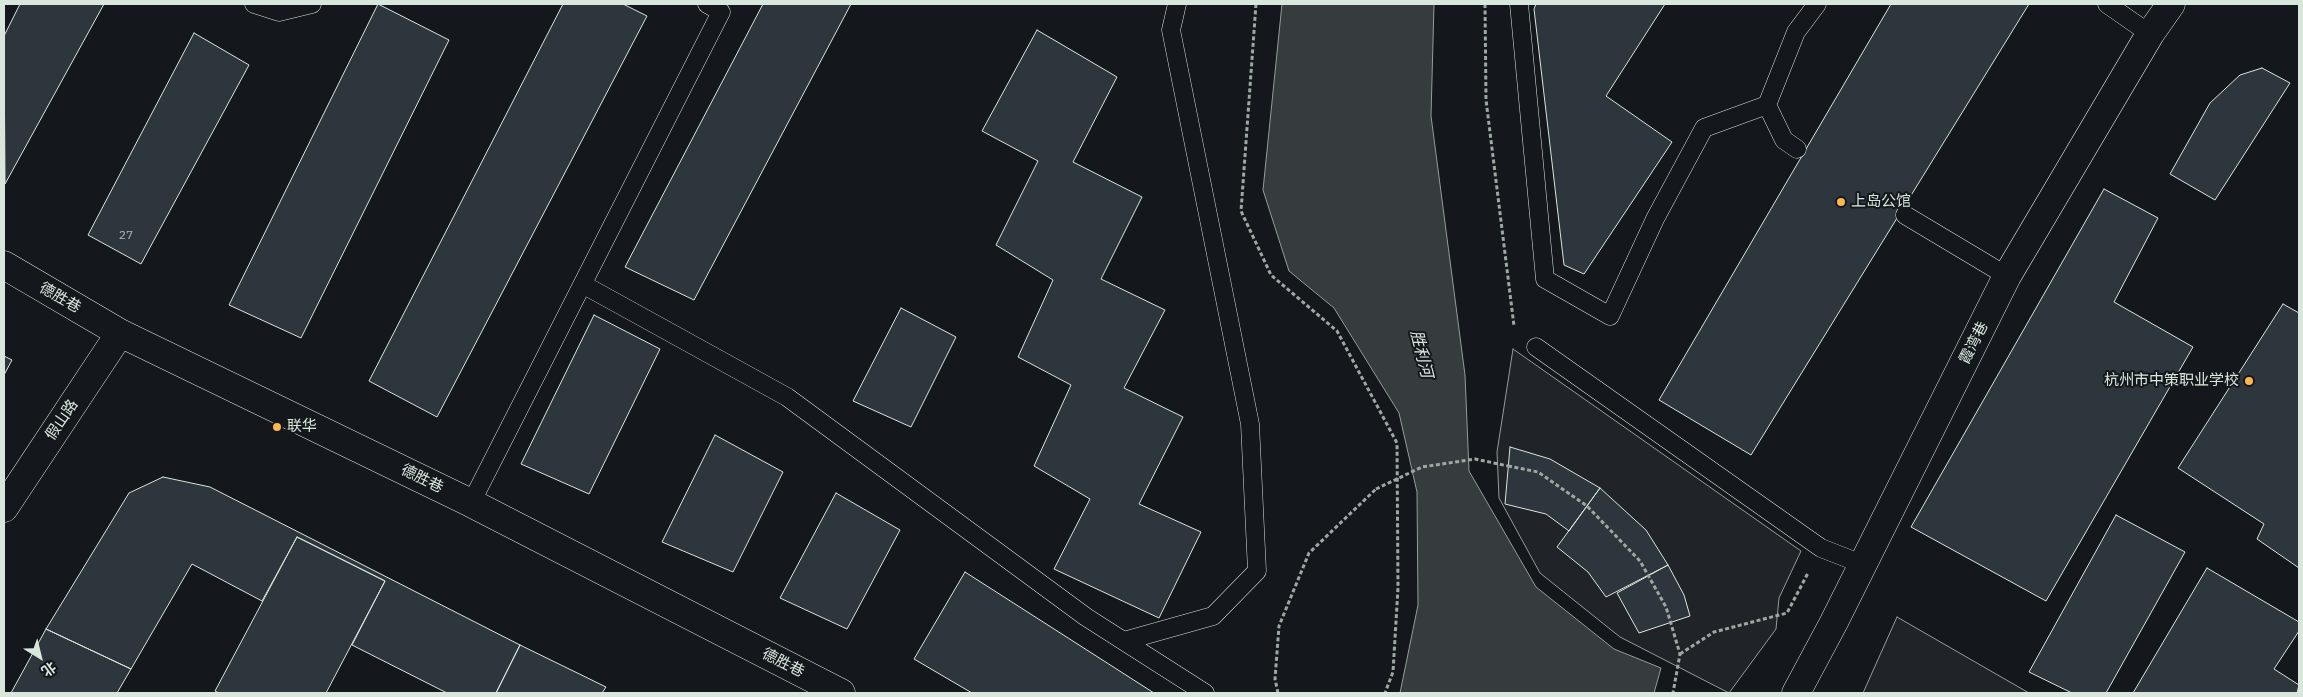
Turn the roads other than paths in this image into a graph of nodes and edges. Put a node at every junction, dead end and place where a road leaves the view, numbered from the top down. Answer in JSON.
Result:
{"nodes":[{"id":1,"x":254,"y":4,"type":"edge"},
{"id":2,"x":312,"y":4,"type":"edge"},
{"id":3,"x":707,"y":4,"type":"edge"},
{"id":4,"x":1177,"y":4,"type":"edge"},
{"id":5,"x":1519,"y":4,"type":"edge"},
{"id":6,"x":1817,"y":4,"type":"edge"},
{"id":7,"x":2107,"y":4,"type":"edge"},
{"id":8,"x":2171,"y":4,"type":"edge"},
{"id":9,"x":2150,"y":34,"type":"junction"},
{"id":10,"x":1767,"y":105,"type":"junction"},
{"id":11,"x":1797,"y":149,"type":"dead end"},
{"id":12,"x":1905,"y":215,"type":"dead end"},
{"id":13,"x":4,"y":266,"type":"edge"},
{"id":14,"x":2007,"y":276,"type":"junction"},
{"id":15,"x":584,"y":285,"type":"junction"},
{"id":16,"x":120,"y":333,"type":"junction"},
{"id":17,"x":1536,"y":348,"type":"road end"},
{"id":18,"x":470,"y":503,"type":"junction"},
{"id":19,"x":4,"y":508,"type":"edge"},
{"id":20,"x":1862,"y":564,"type":"junction"},
{"id":21,"x":1124,"y":641,"type":"junction"},
{"id":22,"x":841,"y":693,"type":"edge"},
{"id":23,"x":1205,"y":693,"type":"edge"},
{"id":24,"x":1796,"y":693,"type":"edge"}],
"edges":[{"from":1,"to":2,"type":"lane"},
{"from":3,"to":15,"type":"lane"},
{"from":4,"to":21,"type":"lane"},
{"from":5,"to":10,"type":"lane"},
{"from":6,"to":10,"type":"lane"},
{"from":7,"to":9,"type":"lane"},
{"from":8,"to":9,"type":"street","name":"霞湾巷"},
{"from":9,"to":14,"type":"street","name":"霞湾巷"},
{"from":10,"to":11,"type":"lane"},
{"from":12,"to":14,"type":"lane"},
{"from":13,"to":16,"type":"street","name":"德胜巷"},
{"from":14,"to":20,"type":"street","name":"霞湾巷"},
{"from":15,"to":18,"type":"lane"},
{"from":15,"to":21,"type":"lane"},
{"from":16,"to":18,"type":"street","name":"德胜巷"},
{"from":16,"to":19,"type":"street","name":"假山路"},
{"from":17,"to":20,"type":"lane"},
{"from":18,"to":22,"type":"street","name":"德胜巷"},
{"from":20,"to":24,"type":"street","name":"霞湾巷"},
{"from":21,"to":23,"type":"lane"}]}
